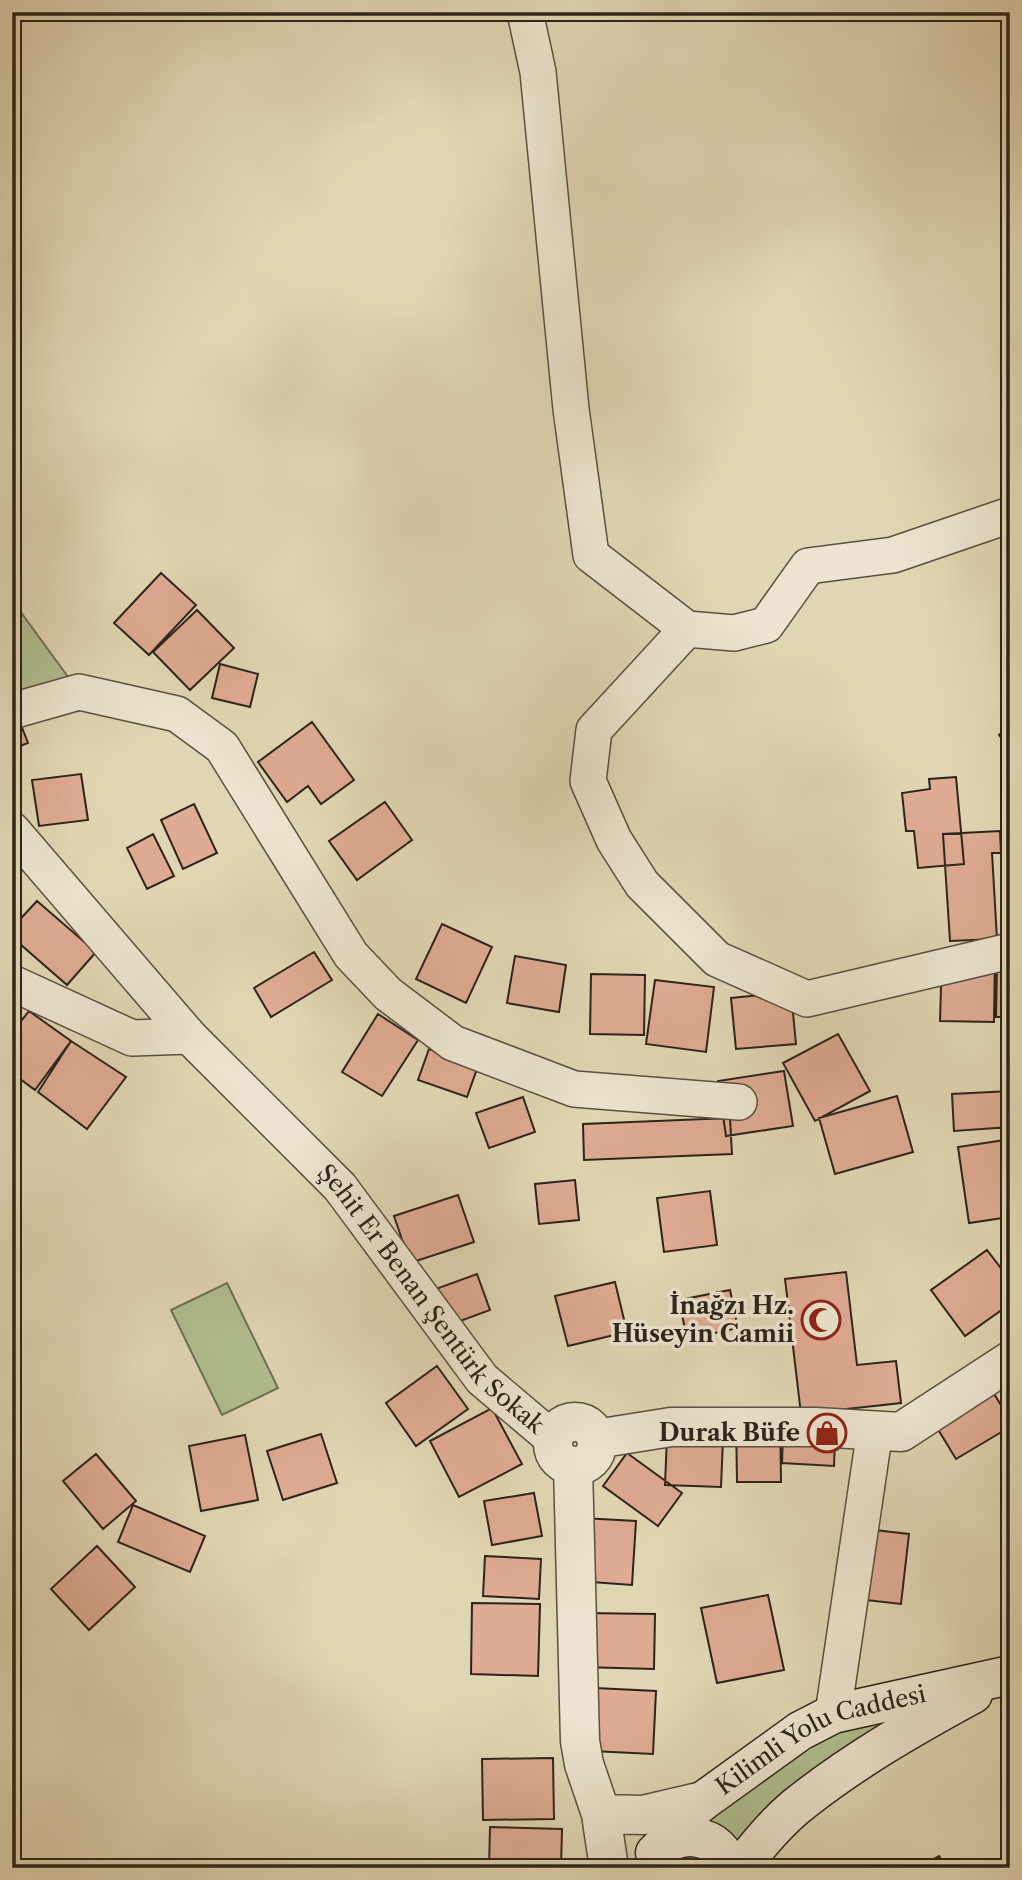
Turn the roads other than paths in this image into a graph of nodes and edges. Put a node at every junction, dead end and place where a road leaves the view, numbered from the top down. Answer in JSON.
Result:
{"nodes":[{"id":1,"x":525,"y":12,"type":"edge"},
{"id":2,"x":1010,"y":515,"type":"edge"},
{"id":3,"x":687,"y":629,"type":"junction"},
{"id":4,"x":12,"y":711,"type":"edge"},
{"id":5,"x":12,"y":830,"type":"edge"},
{"id":6,"x":1010,"y":951,"type":"edge"},
{"id":7,"x":12,"y":983,"type":"edge"},
{"id":8,"x":189,"y":1036,"type":"junction"},
{"id":9,"x":739,"y":1102,"type":"dead end"},
{"id":10,"x":1010,"y":1361,"type":"edge"},
{"id":11,"x":875,"y":1430,"type":"junction"},
{"id":12,"x":574,"y":1448,"type":"junction"},
{"id":13,"x":1007,"y":1676,"type":"edge"},
{"id":14,"x":833,"y":1714,"type":"junction"},
{"id":15,"x":703,"y":1801,"type":"junction"},
{"id":16,"x":601,"y":1814,"type":"junction"},
{"id":17,"x":655,"y":1857,"type":"edge"},
{"id":18,"x":608,"y":1868,"type":"edge"},
{"id":19,"x":729,"y":1868,"type":"edge"},
{"id":20,"x":740,"y":1868,"type":"edge"}],
"edges":[{"from":1,"to":3,"type":"street"},
{"from":2,"to":3,"type":"street"},
{"from":3,"to":6,"type":"street"},
{"from":4,"to":9,"type":"street"},
{"from":5,"to":8,"type":"street","name":"Şehit Er Benan Şentürk Sokak"},
{"from":7,"to":8,"type":"street"},
{"from":8,"to":12,"type":"street","name":"Şehit Er Benan Şentürk Sokak"},
{"from":10,"to":11,"type":"street"},
{"from":11,"to":12,"type":"street"},
{"from":11,"to":14,"type":"street"},
{"from":12,"to":16,"type":"street"},
{"from":13,"to":14,"type":"street","name":"Kilimli Yolu Caddesi"},
{"from":13,"to":20,"type":"street","name":"Kilimli Yolu Caddesi"},
{"from":14,"to":15,"type":"street","name":"Kilimli Yolu Caddesi"},
{"from":15,"to":16,"type":"street"},
{"from":15,"to":17,"type":"street","name":"Kilimli Yolu Caddesi"},
{"from":16,"to":18,"type":"street"},
{"from":17,"to":19,"type":"street"}]}
